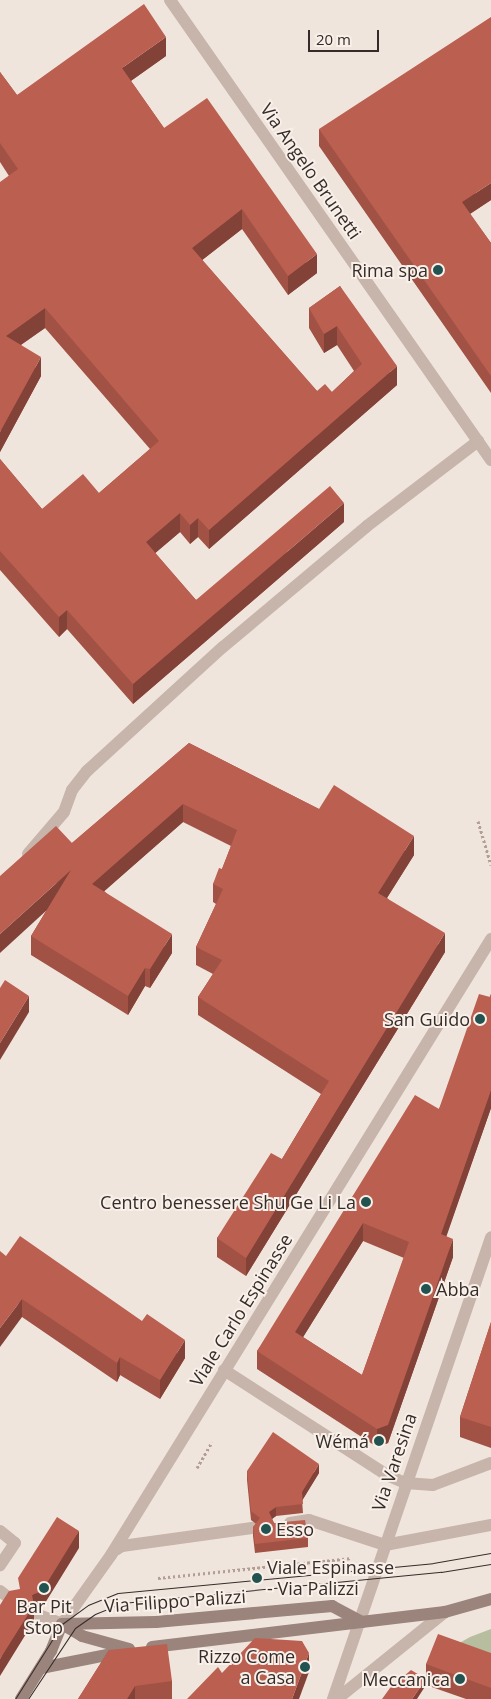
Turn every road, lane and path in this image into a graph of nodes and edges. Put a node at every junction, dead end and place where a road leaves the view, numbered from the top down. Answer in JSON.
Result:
{"nodes":[{"id":1,"x":170,"y":0,"type":"edge"},
{"id":2,"x":478,"y":440,"type":"junction"},
{"id":3,"x":491,"y":460,"type":"edge"},
{"id":4,"x":478,"y":821,"type":"dead end"},
{"id":5,"x":22,"y":862,"type":"edge"},
{"id":6,"x":491,"y":865,"type":"edge"},
{"id":7,"x":491,"y":938,"type":"edge"},
{"id":8,"x":491,"y":1237,"type":"edge"},
{"id":9,"x":224,"y":1370,"type":"junction"},
{"id":10,"x":212,"y":1442,"type":"dead end"},
{"id":11,"x":491,"y":1463,"type":"edge"},
{"id":12,"x":197,"y":1468,"type":"dead end"},
{"id":13,"x":405,"y":1483,"type":"junction"},
{"id":14,"x":277,"y":1524,"type":"edge"},
{"id":15,"x":491,"y":1525,"type":"edge"},
{"id":16,"x":252,"y":1528,"type":"edge"},
{"id":17,"x":0,"y":1531,"type":"edge"},
{"id":18,"x":385,"y":1545,"type":"junction"},
{"id":19,"x":114,"y":1551,"type":"junction"},
{"id":20,"x":352,"y":1558,"type":"dead end"},
{"id":21,"x":0,"y":1565,"type":"edge"},
{"id":22,"x":158,"y":1578,"type":"dead end"},
{"id":23,"x":0,"y":1591,"type":"edge"},
{"id":24,"x":491,"y":1599,"type":"edge"},
{"id":25,"x":13,"y":1601,"type":"edge"},
{"id":26,"x":445,"y":1612,"type":"junction"},
{"id":27,"x":38,"y":1615,"type":"dead end"},
{"id":28,"x":362,"y":1622,"type":"junction"},
{"id":29,"x":62,"y":1624,"type":"junction"},
{"id":30,"x":132,"y":1650,"type":"junction"},
{"id":31,"x":41,"y":1668,"type":"junction"},
{"id":32,"x":21,"y":1699,"type":"edge"},
{"id":33,"x":332,"y":1699,"type":"edge"},
{"id":34,"x":337,"y":1699,"type":"edge"}],
"edges":[{"from":1,"to":2,"type":"street","name":"Via Angelo Brunetti"},
{"from":2,"to":3,"type":"street","name":"Via Angelo Brunetti"},
{"from":2,"to":5,"type":"street"},
{"from":4,"to":6,"type":"path"},
{"from":7,"to":9,"type":"street","name":"Viale Carlo Espinasse"},
{"from":8,"to":13,"type":"street","name":"Via Varesina"},
{"from":9,"to":13,"type":"street"},
{"from":9,"to":19,"type":"street","name":"Viale Carlo Espinasse"},
{"from":10,"to":12,"type":"path"},
{"from":11,"to":13,"type":"street"},
{"from":13,"to":18,"type":"street","name":"Via Varesina"},
{"from":14,"to":18,"type":"street"},
{"from":15,"to":18,"type":"street"},
{"from":16,"to":19,"type":"street"},
{"from":17,"to":21,"type":"street"},
{"from":18,"to":28,"type":"street","name":"Via Varesina"},
{"from":19,"to":29,"type":"street","name":"Viale Carlo Espinasse"},
{"from":20,"to":22,"type":"path"},
{"from":23,"to":25,"type":"street"},
{"from":24,"to":26,"type":"street","name":"Via Filippo Palizzi"},
{"from":26,"to":28,"type":"street","name":"Via Filippo Palizzi"},
{"from":26,"to":34,"type":"street"},
{"from":27,"to":29,"type":"street"},
{"from":28,"to":29,"type":"street","name":"Via Filippo Palizzi"},
{"from":28,"to":30,"type":"street","name":"Via Filippo Palizzi"},
{"from":28,"to":33,"type":"street","name":"Via Varesina"},
{"from":29,"to":30,"type":"street","name":"Via Filippo Palizzi"},
{"from":29,"to":31,"type":"street","name":"Viale Carlo Espinasse"},
{"from":30,"to":31,"type":"street","name":"Via Filippo Palizzi"},
{"from":31,"to":32,"type":"street","name":"Viale Carlo Espinasse"}]}
